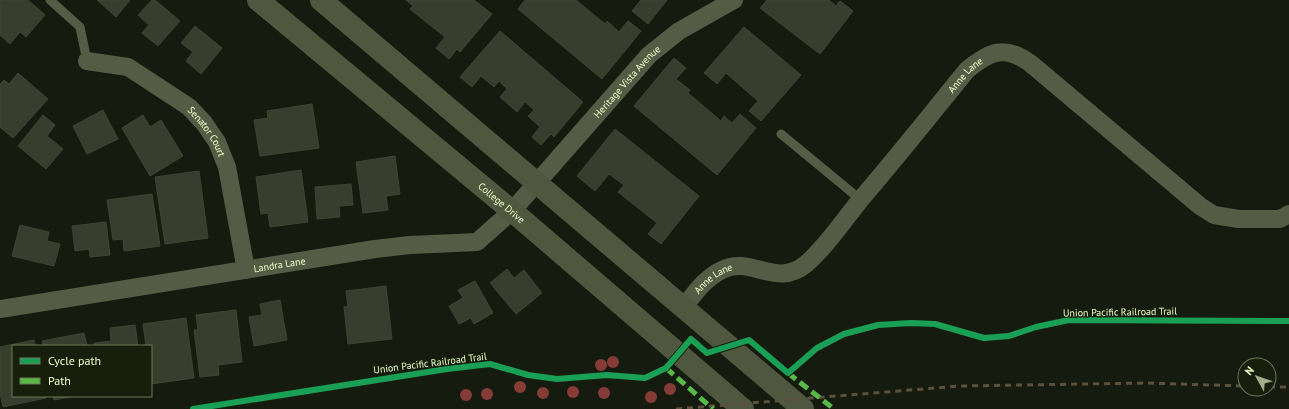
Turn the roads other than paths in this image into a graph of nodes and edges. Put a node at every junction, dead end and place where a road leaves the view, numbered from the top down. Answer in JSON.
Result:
{"nodes":[{"id":1,"x":50,"y":0,"type":"edge"},
{"id":2,"x":258,"y":0,"type":"edge"},
{"id":3,"x":321,"y":0,"type":"edge"},
{"id":4,"x":734,"y":0,"type":"edge"},
{"id":5,"x":87,"y":60,"type":"joint"},
{"id":6,"x":781,"y":134,"type":"dead end"},
{"id":7,"x":537,"y":184,"type":"junction"},
{"id":8,"x":861,"y":200,"type":"junction"},
{"id":9,"x":512,"y":211,"type":"junction"},
{"id":10,"x":1289,"y":214,"type":"edge"},
{"id":11,"x":246,"y":270,"type":"junction"},
{"id":12,"x":683,"y":308,"type":"junction"},
{"id":13,"x":0,"y":309,"type":"edge"},
{"id":14,"x":744,"y":409,"type":"edge"},
{"id":15,"x":803,"y":409,"type":"edge"}],
"edges":[{"from":1,"to":5,"type":"lane"},
{"from":2,"to":9,"type":"main road","name":"College Drive"},
{"from":3,"to":7,"type":"main road"},
{"from":4,"to":7,"type":"street","name":"Heritage Vista Avenue"},
{"from":5,"to":11,"type":"street","name":"Senator Court"},
{"from":6,"to":8,"type":"lane"},
{"from":7,"to":9,"type":"street","name":"Landra Lane"},
{"from":7,"to":12,"type":"main road"},
{"from":8,"to":10,"type":"street","name":"Anne Lane"},
{"from":8,"to":12,"type":"street","name":"Anne Lane"},
{"from":9,"to":11,"type":"street","name":"Landra Lane"},
{"from":9,"to":14,"type":"main road","name":"College Drive"},
{"from":11,"to":13,"type":"street","name":"Landra Lane"},
{"from":12,"to":15,"type":"main road"}]}
